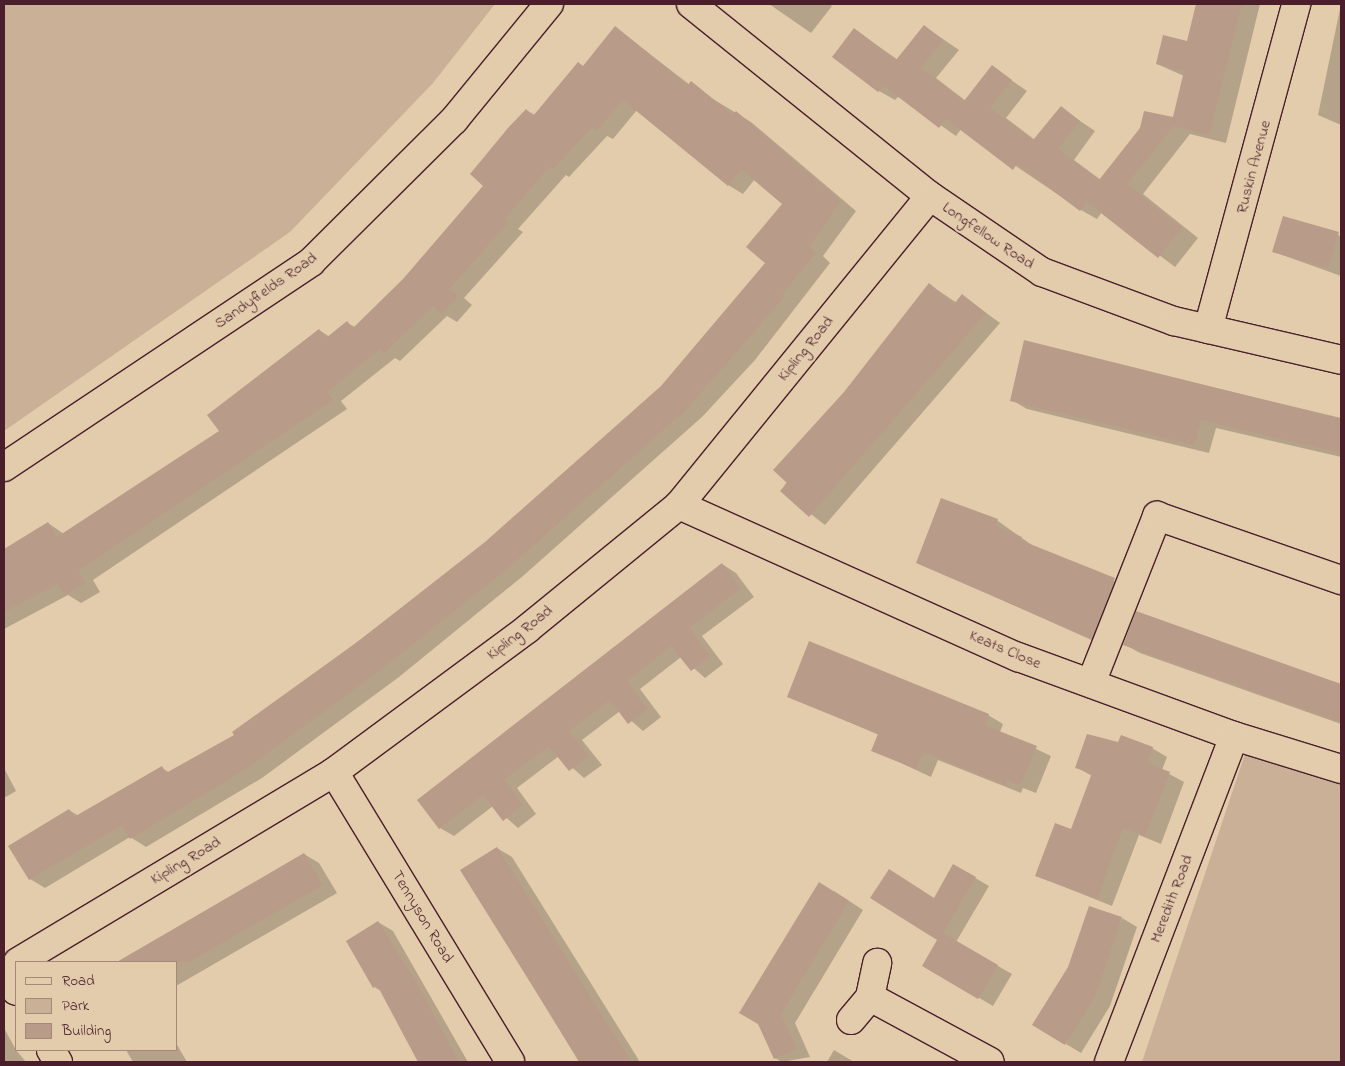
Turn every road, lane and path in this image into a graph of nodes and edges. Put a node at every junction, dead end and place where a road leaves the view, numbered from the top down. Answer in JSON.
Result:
{"nodes":[{"id":1,"x":550,"y":4,"type":"edge"},
{"id":2,"x":691,"y":4,"type":"edge"},
{"id":3,"x":1296,"y":4,"type":"edge"},
{"id":4,"x":930,"y":196,"type":"junction"},
{"id":5,"x":1208,"y":329,"type":"junction"},
{"id":6,"x":1341,"y":360,"type":"edge"},
{"id":7,"x":4,"y":467,"type":"edge"},
{"id":8,"x":679,"y":505,"type":"junction"},
{"id":9,"x":1341,"y":580,"type":"edge"},
{"id":10,"x":1091,"y":683,"type":"junction"},
{"id":11,"x":1234,"y":736,"type":"junction"},
{"id":12,"x":1341,"y":769,"type":"edge"},
{"id":13,"x":334,"y":772,"type":"junction"},
{"id":14,"x":20,"y":961,"type":"edge"},
{"id":15,"x":877,"y":963,"type":"dead end"},
{"id":16,"x":4,"y":970,"type":"edge"},
{"id":17,"x":15,"y":989,"type":"edge"},
{"id":18,"x":870,"y":997,"type":"junction"},
{"id":19,"x":851,"y":1020,"type":"dead end"},
{"id":20,"x":52,"y":1051,"type":"edge"},
{"id":21,"x":58,"y":1062,"type":"edge"},
{"id":22,"x":510,"y":1062,"type":"edge"},
{"id":23,"x":990,"y":1062,"type":"edge"},
{"id":24,"x":1109,"y":1062,"type":"edge"}],
"edges":[{"from":1,"to":7,"type":"street","name":"Sandyfields Road"},
{"from":2,"to":4,"type":"street","name":"Longfellow Road"},
{"from":3,"to":5,"type":"street","name":"Ruskin Avenue"},
{"from":4,"to":5,"type":"street","name":"Longfellow Road"},
{"from":4,"to":8,"type":"street","name":"Kipling Road"},
{"from":5,"to":6,"type":"street","name":"Longfellow Road"},
{"from":8,"to":10,"type":"street","name":"Keats Close"},
{"from":8,"to":13,"type":"street","name":"Kipling Road"},
{"from":9,"to":10,"type":"street"},
{"from":10,"to":11,"type":"street","name":"Keats Close"},
{"from":11,"to":12,"type":"street","name":"Keats Close"},
{"from":11,"to":24,"type":"street","name":"Meredith Road"},
{"from":13,"to":14,"type":"street","name":"Kipling Road"},
{"from":13,"to":22,"type":"street","name":"Tennyson Road"},
{"from":15,"to":18,"type":"street"},
{"from":16,"to":17,"type":"street"},
{"from":18,"to":19,"type":"street"},
{"from":18,"to":23,"type":"street"},
{"from":20,"to":21,"type":"street"}]}
